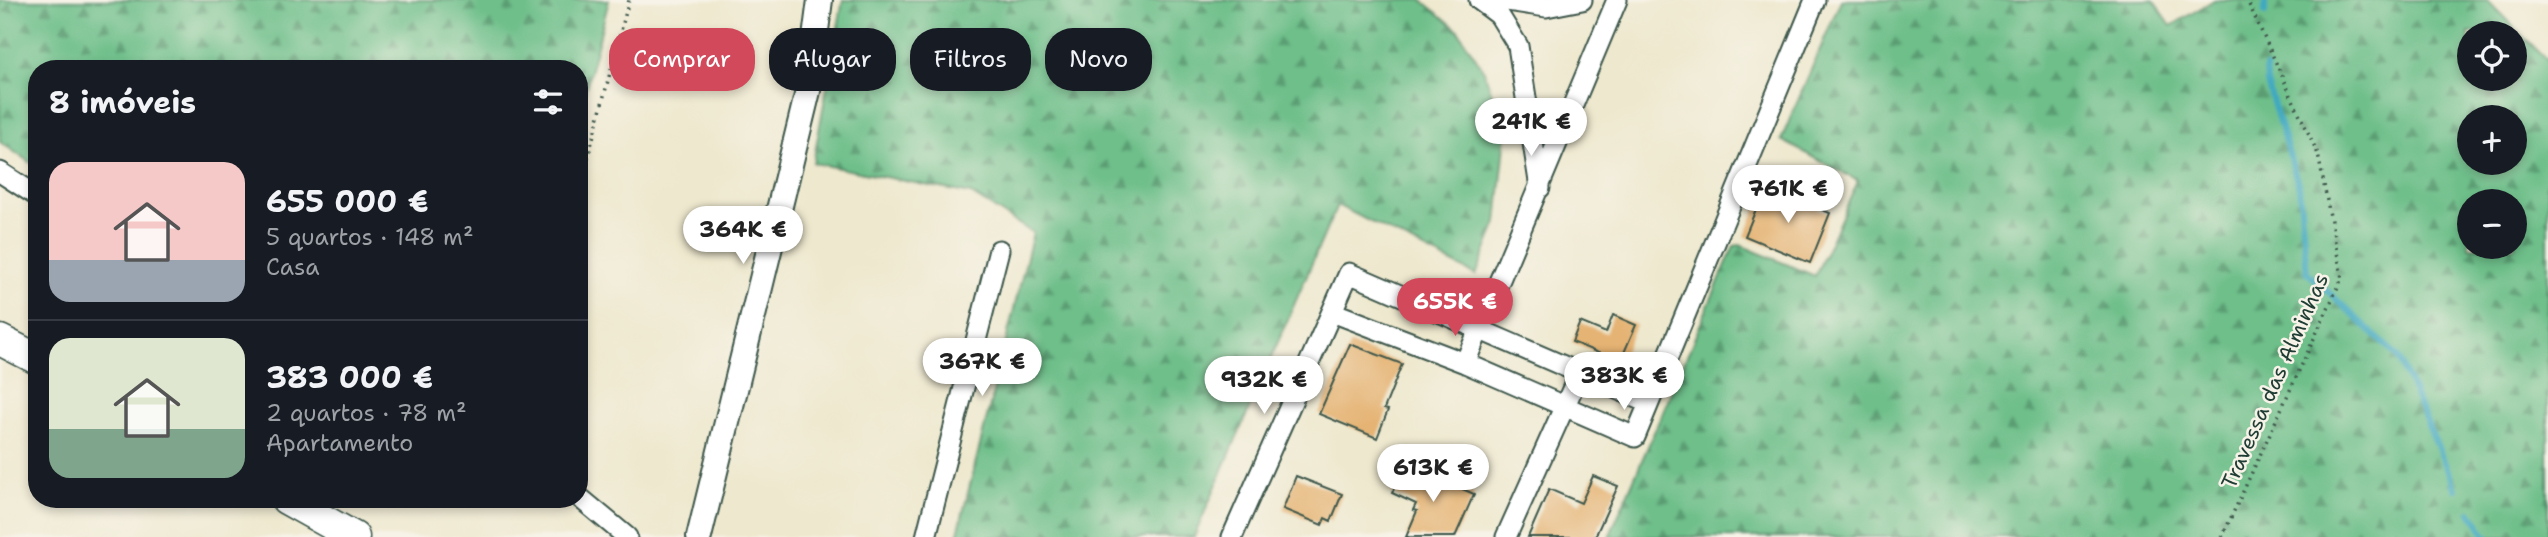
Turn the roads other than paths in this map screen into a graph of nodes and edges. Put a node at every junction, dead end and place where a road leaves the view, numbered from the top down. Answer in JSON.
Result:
{"nodes":[{"id":1,"x":820,"y":0,"type":"edge"},
{"id":2,"x":1479,"y":0,"type":"edge"},
{"id":3,"x":1501,"y":0,"type":"edge"},
{"id":4,"x":1582,"y":0,"type":"edge"},
{"id":5,"x":1617,"y":0,"type":"edge"},
{"id":6,"x":1815,"y":0,"type":"edge"},
{"id":7,"x":0,"y":172,"type":"edge"},
{"id":8,"x":1540,"y":189,"type":"junction"},
{"id":9,"x":28,"y":190,"type":"edge"},
{"id":10,"x":999,"y":250,"type":"dead end"},
{"id":11,"x":1332,"y":312,"type":"junction"},
{"id":12,"x":1481,"y":330,"type":"junction"},
{"id":13,"x":0,"y":340,"type":"edge"},
{"id":14,"x":28,"y":354,"type":"edge"},
{"id":15,"x":1465,"y":363,"type":"junction"},
{"id":16,"x":1580,"y":372,"type":"junction"},
{"id":17,"x":1649,"y":403,"type":"junction"},
{"id":18,"x":1565,"y":407,"type":"junction"},
{"id":19,"x":588,"y":504,"type":"edge"},
{"id":20,"x":302,"y":508,"type":"edge"},
{"id":21,"x":354,"y":537,"type":"edge"},
{"id":22,"x":627,"y":537,"type":"edge"},
{"id":23,"x":699,"y":537,"type":"edge"},
{"id":24,"x":926,"y":537,"type":"edge"},
{"id":25,"x":1232,"y":537,"type":"edge"},
{"id":26,"x":1506,"y":537,"type":"edge"}],
"edges":[{"from":1,"to":23,"type":"street"},
{"from":2,"to":8,"type":"street"},
{"from":3,"to":4,"type":"street"},
{"from":5,"to":8,"type":"street"},
{"from":6,"to":17,"type":"street"},
{"from":7,"to":9,"type":"street"},
{"from":8,"to":12,"type":"street"},
{"from":10,"to":24,"type":"street"},
{"from":11,"to":12,"type":"street"},
{"from":11,"to":15,"type":"street"},
{"from":11,"to":25,"type":"street"},
{"from":12,"to":15,"type":"street"},
{"from":12,"to":16,"type":"street"},
{"from":13,"to":14,"type":"main road"},
{"from":15,"to":18,"type":"street"},
{"from":16,"to":17,"type":"street"},
{"from":16,"to":18,"type":"street"},
{"from":17,"to":18,"type":"street"},
{"from":18,"to":26,"type":"street"},
{"from":19,"to":22,"type":"street"},
{"from":20,"to":21,"type":"main road"}]}
